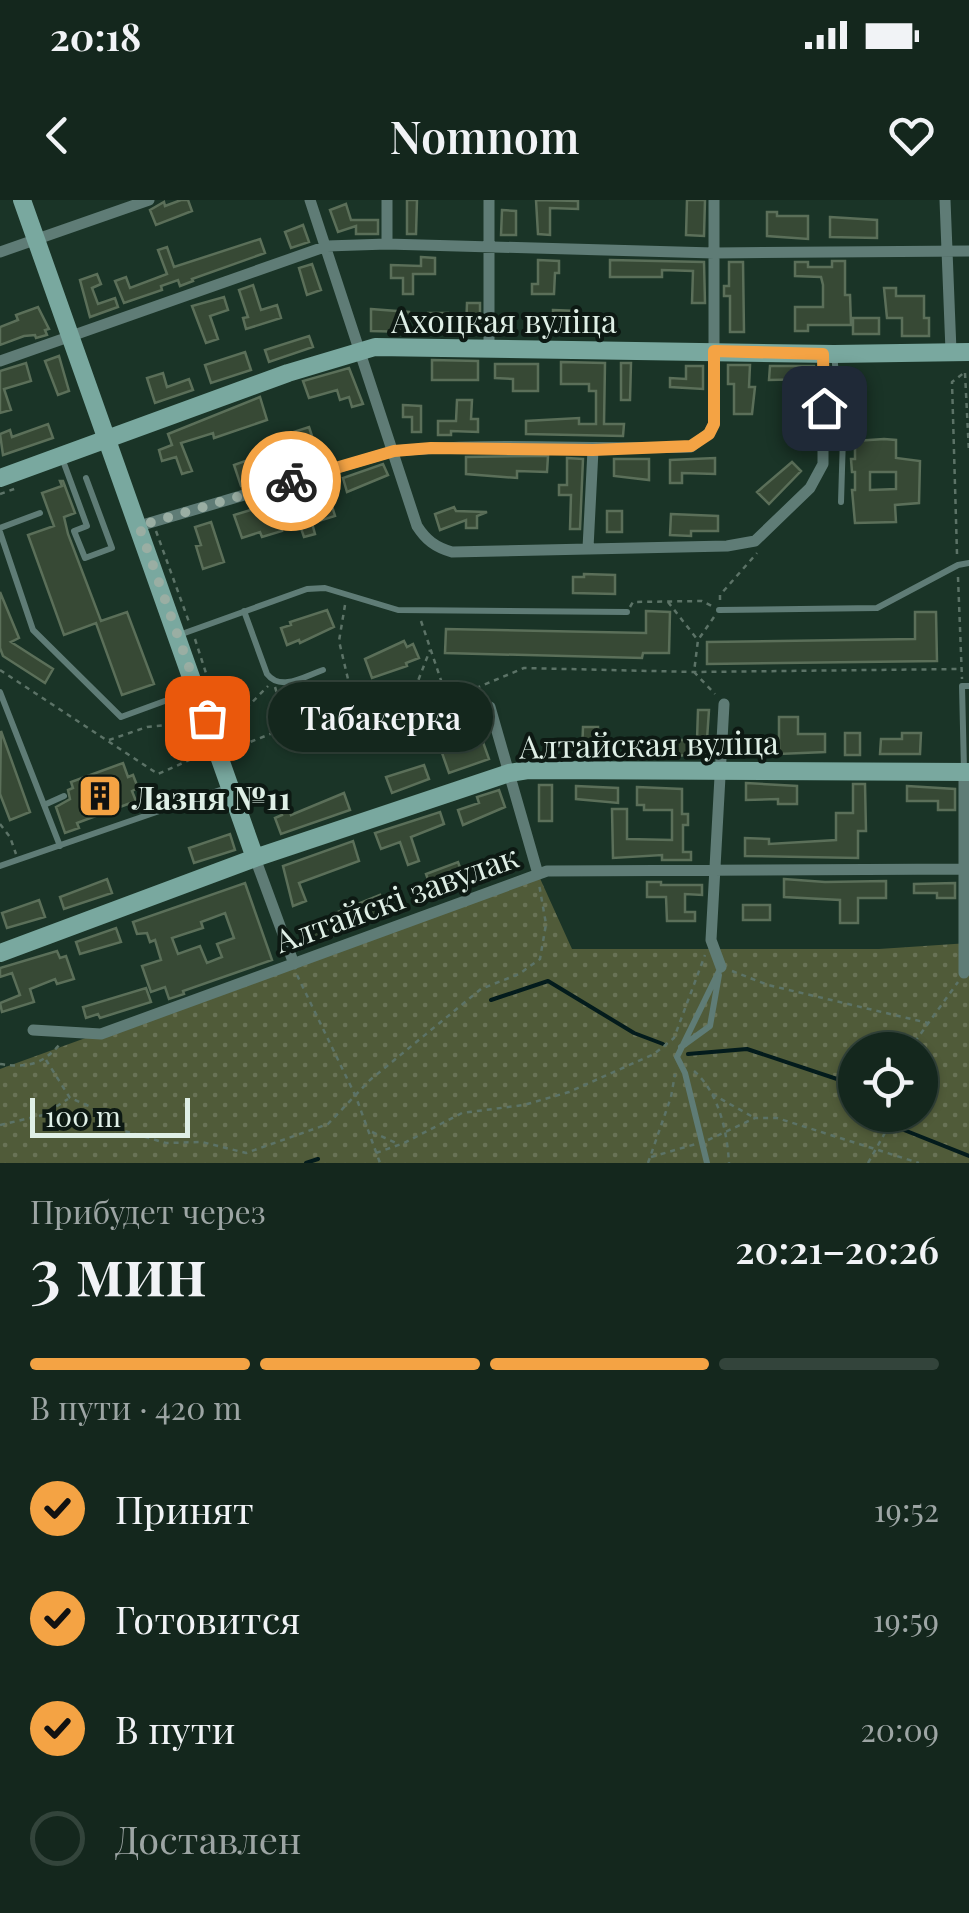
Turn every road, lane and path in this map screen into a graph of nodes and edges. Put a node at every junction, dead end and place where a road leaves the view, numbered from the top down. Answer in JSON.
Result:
{"nodes":[{"id":1,"x":22,"y":200,"type":"edge"},
{"id":2,"x":149,"y":200,"type":"edge"},
{"id":3,"x":310,"y":200,"type":"edge"},
{"id":4,"x":387,"y":200,"type":"edge"},
{"id":5,"x":489,"y":200,"type":"edge"},
{"id":6,"x":714,"y":200,"type":"edge"},
{"id":7,"x":946,"y":200,"type":"edge"},
{"id":8,"x":122,"y":204,"type":"edge"},
{"id":9,"x":35,"y":238,"type":"junction"},
{"id":10,"x":387,"y":244,"type":"junction"},
{"id":11,"x":327,"y":246,"type":"junction"},
{"id":12,"x":488,"y":248,"type":"junction"},
{"id":13,"x":950,"y":251,"type":"junction"},
{"id":14,"x":969,"y":251,"type":"edge"},
{"id":15,"x":0,"y":252,"type":"edge"},
{"id":16,"x":714,"y":253,"type":"junction"},
{"id":17,"x":70,"y":337,"type":"junction"},
{"id":18,"x":488,"y":348,"type":"junction"},
{"id":19,"x":714,"y":351,"type":"junction"},
{"id":20,"x":359,"y":352,"type":"junction"},
{"id":21,"x":960,"y":352,"type":"edge"},
{"id":22,"x":828,"y":354,"type":"junction"},
{"id":23,"x":0,"y":361,"type":"edge"},
{"id":24,"x":969,"y":433,"type":"edge"},
{"id":25,"x":107,"y":441,"type":"junction"},
{"id":26,"x":593,"y":450,"type":"junction"},
{"id":27,"x":394,"y":451,"type":"junction"},
{"id":28,"x":969,"y":453,"type":"edge"},
{"id":29,"x":61,"y":456,"type":"junction"},
{"id":30,"x":0,"y":478,"type":"edge"},
{"id":31,"x":86,"y":478,"type":"dead end"},
{"id":32,"x":840,"y":502,"type":"dead end"},
{"id":33,"x":40,"y":513,"type":"dead end"},
{"id":34,"x":102,"y":520,"type":"junction"},
{"id":35,"x":87,"y":526,"type":"junction"},
{"id":36,"x":139,"y":526,"type":"junction"},
{"id":37,"x":0,"y":530,"type":"edge"},
{"id":38,"x":588,"y":548,"type":"junction"},
{"id":39,"x":757,"y":554,"type":"dead end"},
{"id":40,"x":969,"y":563,"type":"edge"},
{"id":41,"x":958,"y":565,"type":"junction"},
{"id":42,"x":346,"y":594,"type":"junction"},
{"id":43,"x":720,"y":595,"type":"dead end"},
{"id":44,"x":668,"y":602,"type":"junction"},
{"id":45,"x":417,"y":610,"type":"junction"},
{"id":46,"x":720,"y":610,"type":"junction"},
{"id":47,"x":244,"y":611,"type":"junction"},
{"id":48,"x":627,"y":612,"type":"joint"},
{"id":49,"x":178,"y":636,"type":"junction"},
{"id":50,"x":698,"y":640,"type":"junction"},
{"id":51,"x":969,"y":647,"type":"edge"},
{"id":52,"x":431,"y":648,"type":"junction"},
{"id":53,"x":960,"y":655,"type":"junction"},
{"id":54,"x":961,"y":669,"type":"junction"},
{"id":55,"x":0,"y":670,"type":"edge"},
{"id":56,"x":324,"y":670,"type":"dead end"},
{"id":57,"x":694,"y":672,"type":"junction"},
{"id":58,"x":272,"y":681,"type":"junction"},
{"id":59,"x":966,"y":686,"type":"edge"},
{"id":60,"x":197,"y":689,"type":"junction"},
{"id":61,"x":0,"y":692,"type":"edge"},
{"id":62,"x":448,"y":700,"type":"junction"},
{"id":63,"x":724,"y":704,"type":"joint"},
{"id":64,"x":490,"y":708,"type":"dead end"},
{"id":65,"x":404,"y":718,"type":"junction"},
{"id":66,"x":194,"y":722,"type":"dead end"},
{"id":67,"x":225,"y":730,"type":"dead end"},
{"id":68,"x":362,"y":736,"type":"junction"},
{"id":69,"x":292,"y":737,"type":"junction"},
{"id":70,"x":107,"y":740,"type":"junction"},
{"id":71,"x":232,"y":749,"type":"dead end"},
{"id":72,"x":205,"y":754,"type":"dead end"},
{"id":73,"x":723,"y":772,"type":"junction"},
{"id":74,"x":967,"y":772,"type":"edge"},
{"id":75,"x":508,"y":773,"type":"junction"},
{"id":76,"x":230,"y":786,"type":"junction"},
{"id":77,"x":64,"y":796,"type":"dead end"},
{"id":78,"x":44,"y":805,"type":"junction"},
{"id":79,"x":0,"y":824,"type":"edge"},
{"id":80,"x":60,"y":846,"type":"junction"},
{"id":81,"x":254,"y":858,"type":"junction"},
{"id":82,"x":18,"y":860,"type":"junction"},
{"id":83,"x":0,"y":866,"type":"edge"},
{"id":84,"x":966,"y":869,"type":"edge"},
{"id":85,"x":717,"y":870,"type":"junction"},
{"id":86,"x":538,"y":874,"type":"junction"},
{"id":87,"x":711,"y":940,"type":"junction"},
{"id":88,"x":0,"y":953,"type":"edge"},
{"id":89,"x":294,"y":964,"type":"junction"},
{"id":90,"x":721,"y":966,"type":"junction"},
{"id":91,"x":964,"y":973,"type":"joint"},
{"id":92,"x":928,"y":1022,"type":"junction"},
{"id":93,"x":33,"y":1030,"type":"dead end"},
{"id":94,"x":71,"y":1032,"type":"junction"},
{"id":95,"x":921,"y":1032,"type":"edge"},
{"id":96,"x":680,"y":1048,"type":"junction"},
{"id":97,"x":677,"y":1057,"type":"junction"},
{"id":98,"x":46,"y":1060,"type":"junction"},
{"id":99,"x":0,"y":1064,"type":"edge"},
{"id":100,"x":710,"y":1094,"type":"junction"},
{"id":101,"x":356,"y":1096,"type":"junction"},
{"id":102,"x":70,"y":1098,"type":"junction"},
{"id":103,"x":755,"y":1118,"type":"junction"},
{"id":104,"x":0,"y":1125,"type":"edge"},
{"id":105,"x":727,"y":1131,"type":"junction"},
{"id":106,"x":370,"y":1132,"type":"junction"},
{"id":107,"x":887,"y":1132,"type":"edge"},
{"id":108,"x":702,"y":1142,"type":"junction"},
{"id":109,"x":400,"y":1144,"type":"junction"},
{"id":110,"x":876,"y":1147,"type":"junction"},
{"id":111,"x":376,"y":1153,"type":"junction"},
{"id":112,"x":651,"y":1157,"type":"junction"},
{"id":113,"x":380,"y":1163,"type":"edge"},
{"id":114,"x":648,"y":1163,"type":"edge"},
{"id":115,"x":707,"y":1163,"type":"edge"},
{"id":116,"x":730,"y":1163,"type":"edge"},
{"id":117,"x":868,"y":1163,"type":"edge"},
{"id":118,"x":919,"y":1163,"type":"edge"}],
"edges":[{"from":1,"to":9,"type":"main road"},
{"from":2,"to":8,"type":"street"},
{"from":3,"to":11,"type":"street"},
{"from":4,"to":10,"type":"street"},
{"from":5,"to":12,"type":"street"},
{"from":6,"to":16,"type":"street"},
{"from":7,"to":13,"type":"street"},
{"from":8,"to":9,"type":"street"},
{"from":9,"to":15,"type":"street"},
{"from":9,"to":17,"type":"main road"},
{"from":10,"to":11,"type":"street"},
{"from":10,"to":12,"type":"street"},
{"from":11,"to":17,"type":"street"},
{"from":11,"to":20,"type":"street"},
{"from":12,"to":16,"type":"street"},
{"from":12,"to":18,"type":"street"},
{"from":13,"to":14,"type":"street"},
{"from":13,"to":16,"type":"street"},
{"from":13,"to":21,"type":"street"},
{"from":16,"to":19,"type":"street"},
{"from":17,"to":23,"type":"street"},
{"from":17,"to":25,"type":"main road"},
{"from":18,"to":19,"type":"main road","name":"Ахоцкая вуліца"},
{"from":18,"to":20,"type":"main road","name":"Ахоцкая вуліца"},
{"from":19,"to":22,"type":"main road","name":"Ахоцкая вуліца"},
{"from":19,"to":26,"type":"street"},
{"from":20,"to":25,"type":"main road","name":"Ахоцкая вуліца"},
{"from":20,"to":27,"type":"street"},
{"from":21,"to":22,"type":"main road","name":"Ахоцкая вуліца"},
{"from":22,"to":32,"type":"lane"},
{"from":22,"to":38,"type":"street"},
{"from":24,"to":28,"type":"path"},
{"from":24,"to":41,"type":"path"},
{"from":25,"to":29,"type":"main road","name":"Ахоцкая вуліца"},
{"from":25,"to":36,"type":"main road"},
{"from":26,"to":27,"type":"street"},
{"from":26,"to":38,"type":"street"},
{"from":27,"to":36,"type":"street"},
{"from":27,"to":38,"type":"street"},
{"from":29,"to":30,"type":"main road","name":"Ахоцкая вуліца"},
{"from":29,"to":35,"type":"lane"},
{"from":31,"to":34,"type":"lane"},
{"from":33,"to":37,"type":"lane"},
{"from":34,"to":35,"type":"lane"},
{"from":34,"to":35,"type":"lane"},
{"from":36,"to":49,"type":"main road"},
{"from":37,"to":60,"type":"lane"},
{"from":39,"to":43,"type":"path"},
{"from":40,"to":41,"type":"lane"},
{"from":41,"to":46,"type":"lane"},
{"from":41,"to":53,"type":"path"},
{"from":42,"to":45,"type":"lane"},
{"from":42,"to":47,"type":"lane"},
{"from":42,"to":68,"type":"path"},
{"from":44,"to":46,"type":"path"},
{"from":44,"to":48,"type":"path"},
{"from":44,"to":50,"type":"path"},
{"from":45,"to":48,"type":"lane"},
{"from":45,"to":52,"type":"path"},
{"from":46,"to":50,"type":"path"},
{"from":47,"to":49,"type":"lane"},
{"from":47,"to":58,"type":"lane"},
{"from":49,"to":60,"type":"main road"},
{"from":50,"to":57,"type":"path"},
{"from":51,"to":53,"type":"path"},
{"from":52,"to":62,"type":"path"},
{"from":52,"to":65,"type":"path"},
{"from":53,"to":54,"type":"path"},
{"from":54,"to":57,"type":"path"},
{"from":54,"to":59,"type":"path"},
{"from":55,"to":70,"type":"path"},
{"from":56,"to":58,"type":"lane"},
{"from":57,"to":62,"type":"path"},
{"from":57,"to":63,"type":"path"},
{"from":58,"to":67,"type":"path"},
{"from":58,"to":69,"type":"path"},
{"from":59,"to":74,"type":"lane"},
{"from":60,"to":76,"type":"main road"},
{"from":61,"to":78,"type":"lane"},
{"from":62,"to":65,"type":"path"},
{"from":63,"to":73,"type":"street"},
{"from":64,"to":75,"type":"street"},
{"from":65,"to":68,"type":"path"},
{"from":66,"to":70,"type":"path"},
{"from":68,"to":69,"type":"path"},
{"from":69,"to":71,"type":"path"},
{"from":70,"to":72,"type":"path"},
{"from":73,"to":74,"type":"main road","name":"Алтайская вуліца"},
{"from":73,"to":75,"type":"main road","name":"Алтайская вуліца"},
{"from":73,"to":85,"type":"street"},
{"from":74,"to":84,"type":"street"},
{"from":75,"to":81,"type":"main road","name":"Алтайская вуліца"},
{"from":75,"to":86,"type":"street"},
{"from":76,"to":80,"type":"lane"},
{"from":76,"to":81,"type":"main road"},
{"from":77,"to":78,"type":"lane"},
{"from":78,"to":80,"type":"lane"},
{"from":79,"to":82,"type":"path"},
{"from":80,"to":82,"type":"lane"},
{"from":81,"to":88,"type":"main road","name":"Алтайская вуліца"},
{"from":81,"to":89,"type":"street"},
{"from":82,"to":83,"type":"lane"},
{"from":84,"to":85,"type":"street","name":"Алтайскі завулак"},
{"from":84,"to":91,"type":"street"},
{"from":85,"to":86,"type":"street","name":"Алтайскі завулак"},
{"from":85,"to":87,"type":"street"},
{"from":86,"to":89,"type":"street","name":"Алтайскі завулак"},
{"from":86,"to":101,"type":"path"},
{"from":87,"to":90,"type":"street"},
{"from":87,"to":109,"type":"path"},
{"from":89,"to":94,"type":"street","name":"Алтайскі завулак"},
{"from":89,"to":101,"type":"path"},
{"from":90,"to":92,"type":"path"},
{"from":90,"to":96,"type":"lane"},
{"from":90,"to":96,"type":"lane"},
{"from":91,"to":92,"type":"path"},
{"from":92,"to":95,"type":"path"},
{"from":93,"to":94,"type":"street","name":"Алтайскі завулак"},
{"from":94,"to":98,"type":"path"},
{"from":96,"to":97,"type":"lane"},
{"from":97,"to":100,"type":"path"},
{"from":97,"to":108,"type":"lane"},
{"from":97,"to":112,"type":"path"},
{"from":98,"to":99,"type":"path"},
{"from":98,"to":102,"type":"path"},
{"from":100,"to":103,"type":"path"},
{"from":100,"to":105,"type":"path"},
{"from":101,"to":102,"type":"path"},
{"from":101,"to":106,"type":"path"},
{"from":102,"to":104,"type":"path"},
{"from":103,"to":105,"type":"path"},
{"from":103,"to":110,"type":"path"},
{"from":105,"to":108,"type":"path"},
{"from":105,"to":116,"type":"path"},
{"from":106,"to":109,"type":"path"},
{"from":106,"to":111,"type":"path"},
{"from":107,"to":110,"type":"path"},
{"from":108,"to":112,"type":"path"},
{"from":108,"to":115,"type":"lane"},
{"from":109,"to":111,"type":"path"},
{"from":110,"to":117,"type":"path"},
{"from":110,"to":118,"type":"path"},
{"from":111,"to":113,"type":"path"},
{"from":112,"to":114,"type":"path"}]}
